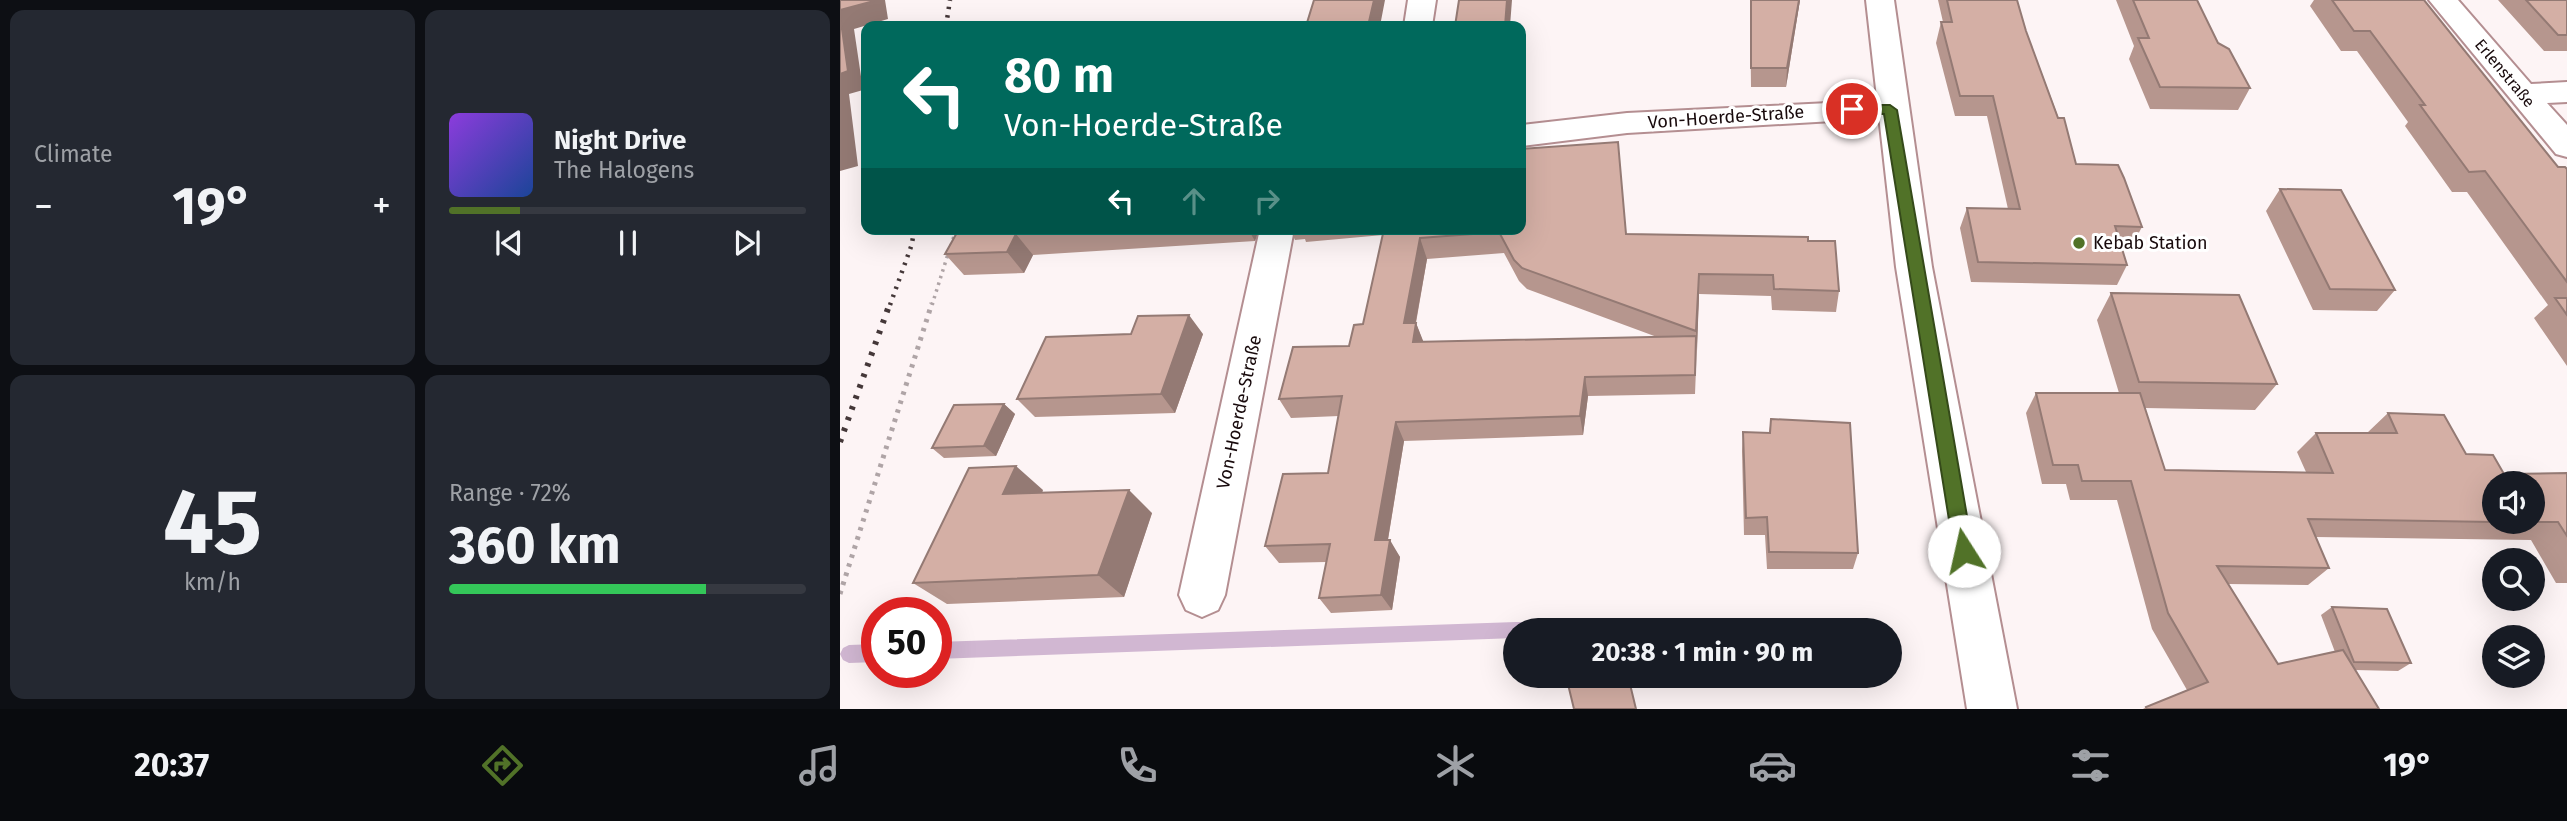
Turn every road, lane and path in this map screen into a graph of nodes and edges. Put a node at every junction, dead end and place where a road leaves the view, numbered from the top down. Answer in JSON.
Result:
{"nodes":[{"id":1,"x":1422,"y":0,"type":"edge"},
{"id":2,"x":1880,"y":0,"type":"edge"},
{"id":3,"x":2443,"y":0,"type":"edge"},
{"id":4,"x":1419,"y":21,"type":"edge"},
{"id":5,"x":2567,"y":92,"type":"edge"},
{"id":6,"x":2522,"y":94,"type":"junction"},
{"id":7,"x":1890,"y":110,"type":"junction"},
{"id":8,"x":1526,"y":134,"type":"edge"},
{"id":9,"x":2567,"y":146,"type":"edge"},
{"id":10,"x":954,"y":235,"type":"edge"},
{"id":11,"x":1276,"y":235,"type":"edge"},
{"id":12,"x":840,"y":594,"type":"edge"},
{"id":13,"x":1202,"y":595,"type":"dead end"},
{"id":14,"x":1992,"y":709,"type":"edge"}],
"edges":[{"from":1,"to":4,"type":"street"},
{"from":2,"to":7,"type":"street"},
{"from":3,"to":6,"type":"street","name":"Erlenstraße"},
{"from":5,"to":6,"type":"street"},
{"from":6,"to":9,"type":"street","name":"Erlenstraße"},
{"from":7,"to":8,"type":"street","name":"Von-Hoerde-Straße"},
{"from":7,"to":14,"type":"street"},
{"from":10,"to":12,"type":"path"},
{"from":11,"to":13,"type":"street","name":"Von-Hoerde-Straße"}]}
